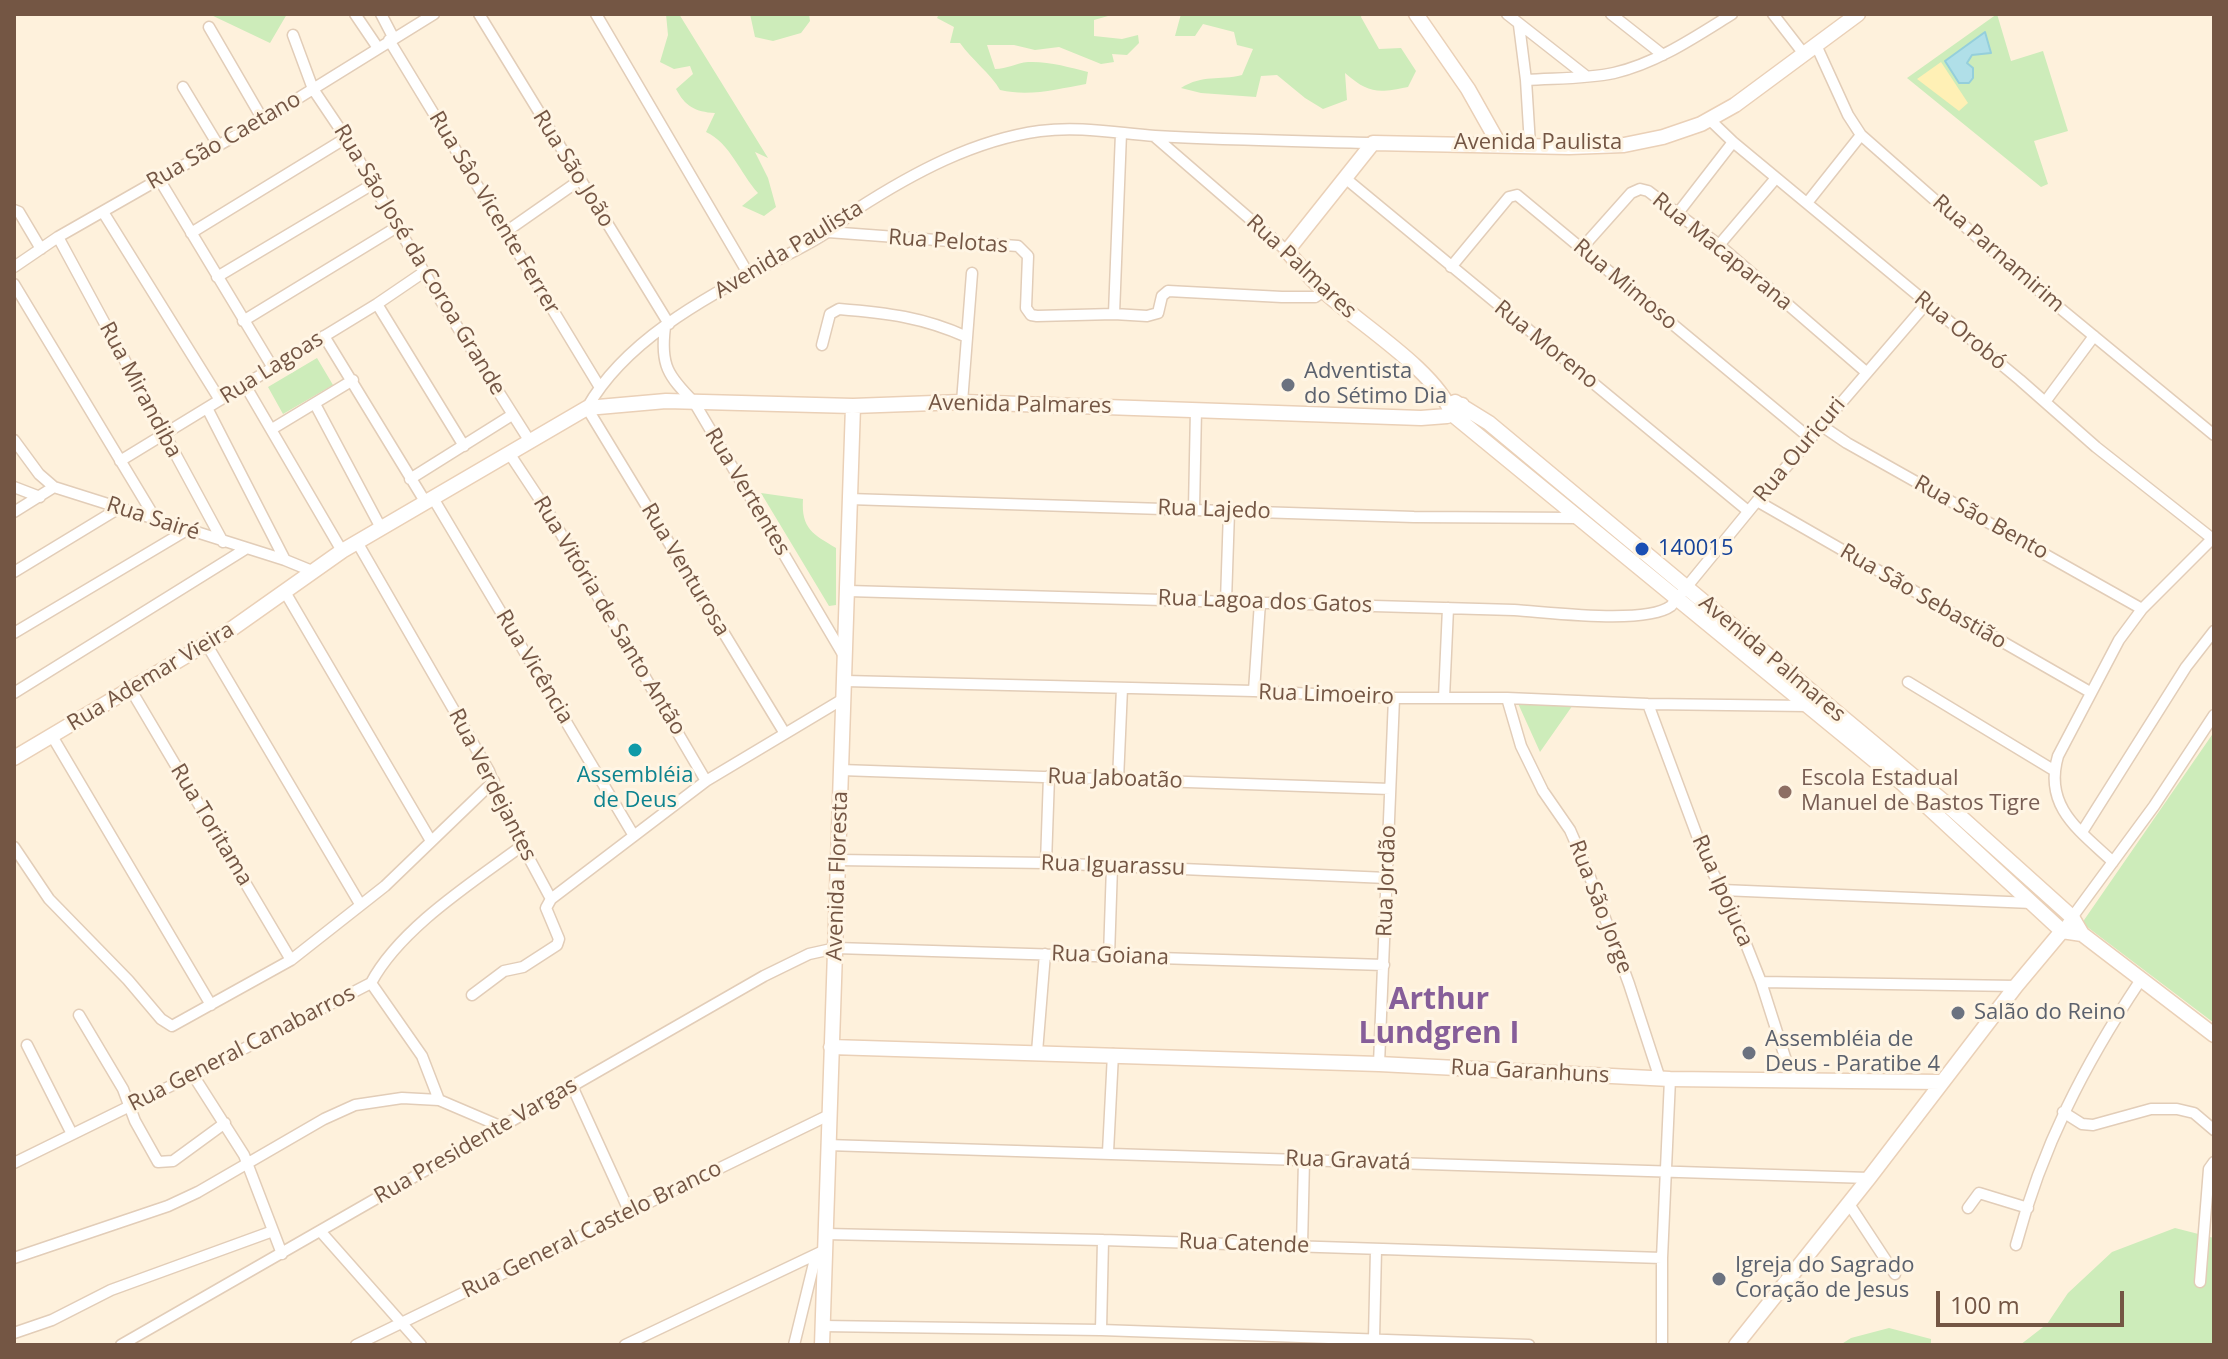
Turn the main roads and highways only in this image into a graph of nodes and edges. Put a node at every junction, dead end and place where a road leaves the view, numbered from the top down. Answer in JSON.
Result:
{"nodes":[{"id":1,"x":1416,"y":14,"type":"edge"},
{"id":2,"x":1858,"y":14,"type":"edge"},
{"id":3,"x":1499,"y":144,"type":"junction"},
{"id":4,"x":1287,"y":251,"type":"joint"},
{"id":5,"x":853,"y":406,"type":"junction"},
{"id":6,"x":1457,"y":409,"type":"junction"},
{"id":7,"x":285,"y":592,"type":"joint"},
{"id":8,"x":1682,"y":594,"type":"junction"},
{"id":9,"x":14,"y":758,"type":"edge"},
{"id":10,"x":2062,"y":931,"type":"junction"},
{"id":11,"x":2082,"y":934,"type":"junction"},
{"id":12,"x":2214,"y":1035,"type":"edge"},
{"id":13,"x":831,"y":1047,"type":"junction"},
{"id":14,"x":1941,"y":1082,"type":"junction"},
{"id":15,"x":822,"y":1345,"type":"edge"},
{"id":16,"x":1736,"y":1345,"type":"edge"}],
"edges":[{"from":1,"to":3,"type":"main road"},
{"from":2,"to":3,"type":"main road","name":"Avenida Paulista"},
{"from":3,"to":4,"type":"main road","name":"Avenida Paulista"},
{"from":4,"to":6,"type":"main road","name":"Rua Palmares"},
{"from":5,"to":6,"type":"main road","name":"Avenida Palmares"},
{"from":5,"to":7,"type":"main road","name":"Avenida Palmares"},
{"from":5,"to":13,"type":"main road","name":"Avenida Floresta"},
{"from":6,"to":8,"type":"main road","name":"Avenida Palmares"},
{"from":6,"to":8,"type":"main road","name":"Avenida Palmares"},
{"from":7,"to":9,"type":"main road","name":"Rua Ademar Vieira"},
{"from":8,"to":10,"type":"main road","name":"Avenida Palmares"},
{"from":8,"to":11,"type":"main road","name":"Avenida Palmares"},
{"from":10,"to":11,"type":"main road"},
{"from":10,"to":14,"type":"main road"},
{"from":11,"to":12,"type":"main road","name":"Avenida Palmares"},
{"from":13,"to":14,"type":"main road","name":"Rua Garanhuns"},
{"from":13,"to":15,"type":"main road","name":"Avenida Floresta"},
{"from":14,"to":16,"type":"main road"}]}
